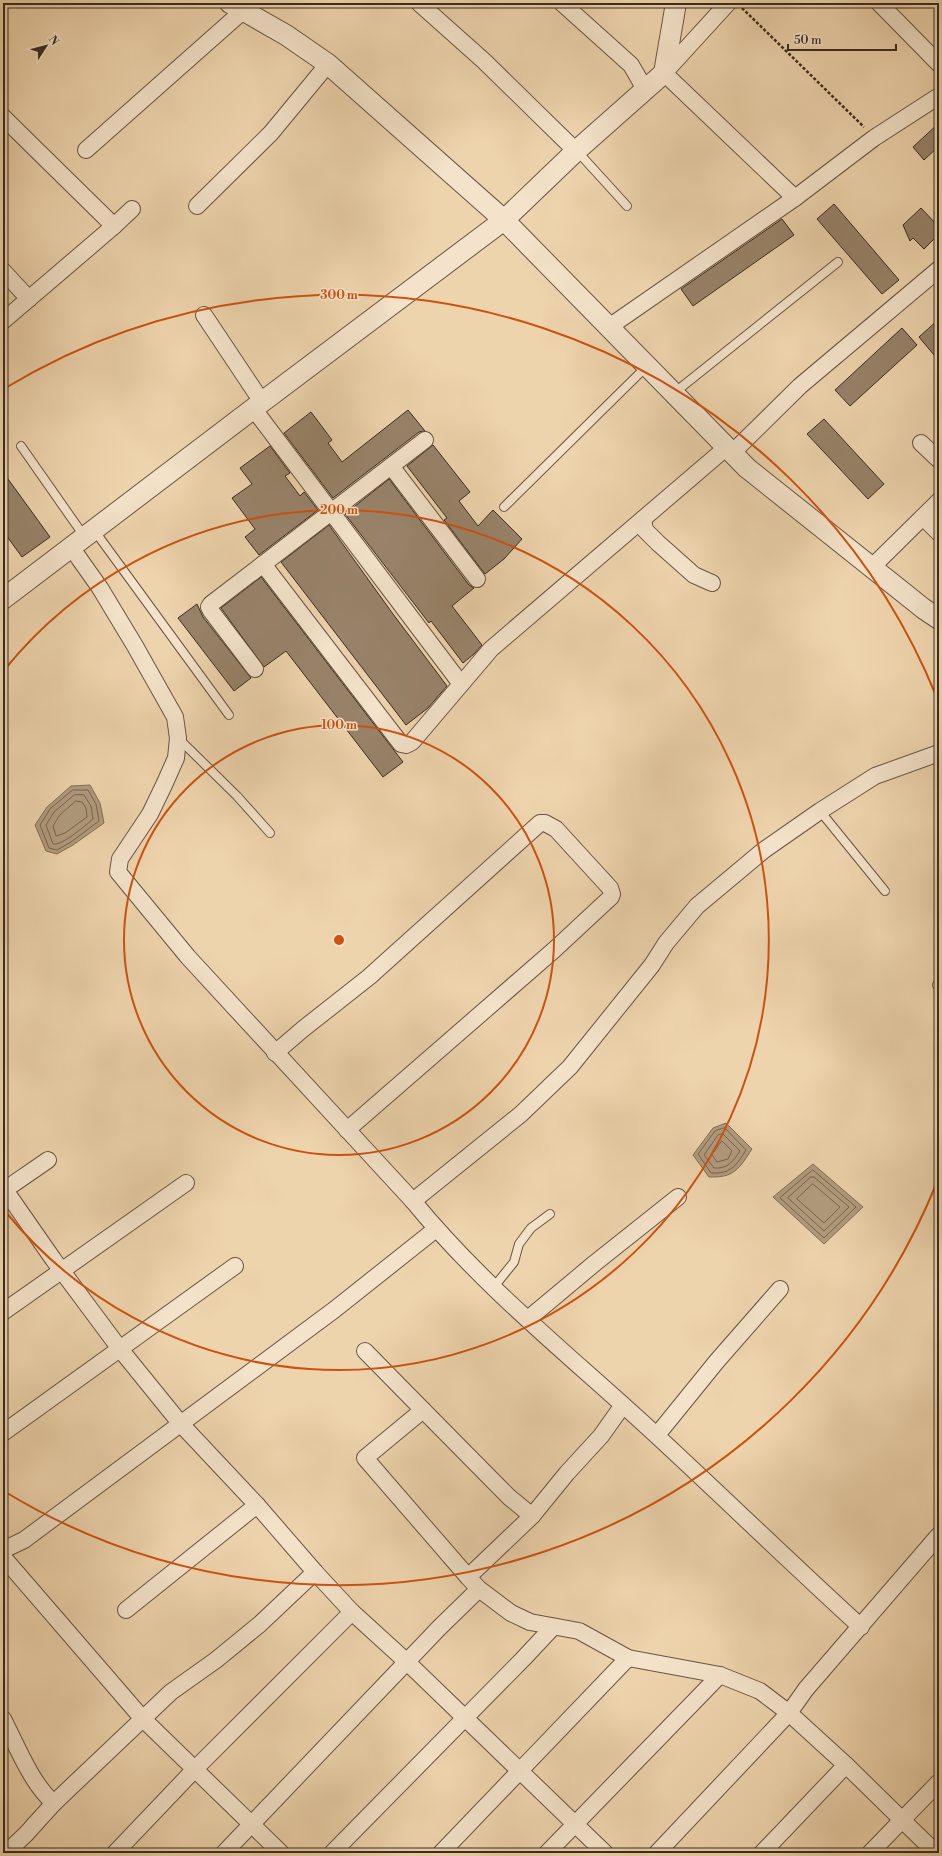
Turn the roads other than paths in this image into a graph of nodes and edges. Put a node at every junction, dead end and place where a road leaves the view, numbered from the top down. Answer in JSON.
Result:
{"nodes":[{"id":1,"x":419,"y":3,"type":"edge"},
{"id":2,"x":676,"y":3,"type":"edge"},
{"id":3,"x":728,"y":3,"type":"edge"},
{"id":4,"x":879,"y":3,"type":"edge"},
{"id":5,"x":564,"y":4,"type":"edge"},
{"id":6,"x":237,"y":7,"type":"edge"},
{"id":7,"x":328,"y":64,"type":"junction"},
{"id":8,"x":939,"y":64,"type":"edge"},
{"id":9,"x":664,"y":73,"type":"junction"},
{"id":10,"x":646,"y":91,"type":"junction"},
{"id":11,"x":939,"y":96,"type":"edge"},
{"id":12,"x":3,"y":117,"type":"edge"},
{"id":13,"x":86,"y":150,"type":"dead end"},
{"id":14,"x":576,"y":151,"type":"junction"},
{"id":15,"x":795,"y":198,"type":"junction"},
{"id":16,"x":197,"y":206,"type":"dead end"},
{"id":17,"x":627,"y":206,"type":"dead end"},
{"id":18,"x":132,"y":209,"type":"dead end"},
{"id":19,"x":504,"y":220,"type":"junction"},
{"id":20,"x":114,"y":226,"type":"junction"},
{"id":21,"x":838,"y":262,"type":"dead end"},
{"id":22,"x":939,"y":269,"type":"edge"},
{"id":23,"x":3,"y":271,"type":"edge"},
{"id":24,"x":29,"y":299,"type":"junction"},
{"id":25,"x":204,"y":315,"type":"dead end"},
{"id":26,"x":3,"y":321,"type":"edge"},
{"id":27,"x":609,"y":327,"type":"junction"},
{"id":28,"x":647,"y":366,"type":"junction"},
{"id":29,"x":674,"y":393,"type":"junction"},
{"id":30,"x":258,"y":405,"type":"junction"},
{"id":31,"x":425,"y":440,"type":"dead end"},
{"id":32,"x":922,"y":443,"type":"dead end"},
{"id":33,"x":21,"y":446,"type":"dead end"},
{"id":34,"x":729,"y":450,"type":"junction"},
{"id":35,"x":939,"y":460,"type":"edge"},
{"id":36,"x":391,"y":466,"type":"junction"},
{"id":37,"x":939,"y":501,"type":"edge"},
{"id":38,"x":504,"y":507,"type":"dead end"},
{"id":39,"x":332,"y":512,"type":"junction"},
{"id":40,"x":923,"y":517,"type":"junction"},
{"id":41,"x":643,"y":519,"type":"junction"},
{"id":42,"x":939,"y":533,"type":"edge"},
{"id":43,"x":83,"y":538,"type":"junction"},
{"id":44,"x":263,"y":564,"type":"junction"},
{"id":45,"x":872,"y":567,"type":"junction"},
{"id":46,"x":477,"y":579,"type":"dead end"},
{"id":47,"x":712,"y":583,"type":"dead end"},
{"id":48,"x":3,"y":599,"type":"edge"},
{"id":49,"x":939,"y":619,"type":"edge"},
{"id":50,"x":255,"y":669,"type":"dead end"},
{"id":51,"x":461,"y":684,"type":"junction"},
{"id":52,"x":229,"y":715,"type":"dead end"},
{"id":53,"x":178,"y":738,"type":"junction"},
{"id":54,"x":939,"y":753,"type":"edge"},
{"id":55,"x":820,"y":811,"type":"junction"},
{"id":56,"x":270,"y":833,"type":"dead end"},
{"id":57,"x":885,"y":891,"type":"dead end"},
{"id":58,"x":275,"y":1053,"type":"junction"},
{"id":59,"x":347,"y":1130,"type":"junction"},
{"id":60,"x":48,"y":1160,"type":"dead end"},
{"id":61,"x":186,"y":1184,"type":"dead end"},
{"id":62,"x":4,"y":1190,"type":"edge"},
{"id":63,"x":678,"y":1197,"type":"dead end"},
{"id":64,"x":413,"y":1201,"type":"junction"},
{"id":65,"x":550,"y":1214,"type":"dead end"},
{"id":66,"x":436,"y":1229,"type":"junction"},
{"id":67,"x":235,"y":1266,"type":"dead end"},
{"id":68,"x":62,"y":1271,"type":"junction"},
{"id":69,"x":493,"y":1288,"type":"junction"},
{"id":70,"x":780,"y":1289,"type":"dead end"},
{"id":71,"x":3,"y":1312,"type":"edge"},
{"id":72,"x":528,"y":1319,"type":"junction"},
{"id":73,"x":120,"y":1349,"type":"junction"},
{"id":74,"x":365,"y":1351,"type":"dead end"},
{"id":75,"x":623,"y":1405,"type":"junction"},
{"id":76,"x":423,"y":1410,"type":"junction"},
{"id":77,"x":180,"y":1423,"type":"junction"},
{"id":78,"x":3,"y":1433,"type":"edge"},
{"id":79,"x":656,"y":1435,"type":"junction"},
{"id":80,"x":257,"y":1505,"type":"junction"},
{"id":81,"x":532,"y":1516,"type":"junction"},
{"id":82,"x":939,"y":1535,"type":"edge"},
{"id":83,"x":3,"y":1550,"type":"edge"},
{"id":84,"x":3,"y":1557,"type":"edge"},
{"id":85,"x":316,"y":1572,"type":"junction"},
{"id":86,"x":468,"y":1577,"type":"junction"},
{"id":87,"x":479,"y":1589,"type":"junction"},
{"id":88,"x":126,"y":1610,"type":"dead end"},
{"id":89,"x":352,"y":1612,"type":"junction"},
{"id":90,"x":553,"y":1627,"type":"junction"},
{"id":91,"x":861,"y":1627,"type":"junction"},
{"id":92,"x":628,"y":1658,"type":"junction"},
{"id":93,"x":408,"y":1663,"type":"junction"},
{"id":94,"x":720,"y":1675,"type":"junction"},
{"id":95,"x":789,"y":1713,"type":"junction"},
{"id":96,"x":464,"y":1717,"type":"junction"},
{"id":97,"x":142,"y":1718,"type":"junction"},
{"id":98,"x":3,"y":1719,"type":"edge"},
{"id":99,"x":846,"y":1765,"type":"junction"},
{"id":100,"x":195,"y":1769,"type":"junction"},
{"id":101,"x":521,"y":1771,"type":"junction"},
{"id":102,"x":939,"y":1782,"type":"edge"},
{"id":103,"x":54,"y":1803,"type":"junction"},
{"id":104,"x":903,"y":1820,"type":"junction"},
{"id":105,"x":252,"y":1824,"type":"junction"},
{"id":106,"x":574,"y":1824,"type":"junction"},
{"id":107,"x":6,"y":1853,"type":"edge"},
{"id":108,"x":115,"y":1853,"type":"edge"},
{"id":109,"x":224,"y":1853,"type":"edge"},
{"id":110,"x":281,"y":1853,"type":"edge"},
{"id":111,"x":332,"y":1853,"type":"edge"},
{"id":112,"x":441,"y":1853,"type":"edge"},
{"id":113,"x":547,"y":1853,"type":"edge"},
{"id":114,"x":605,"y":1853,"type":"edge"},
{"id":115,"x":657,"y":1853,"type":"edge"},
{"id":116,"x":762,"y":1853,"type":"edge"},
{"id":117,"x":870,"y":1853,"type":"edge"},
{"id":118,"x":936,"y":1853,"type":"edge"}],
"edges":[{"from":1,"to":14,"type":"street"},
{"from":2,"to":9,"type":"street"},
{"from":3,"to":9,"type":"street"},
{"from":4,"to":8,"type":"street"},
{"from":5,"to":10,"type":"street"},
{"from":6,"to":7,"type":"street"},
{"from":6,"to":13,"type":"street"},
{"from":7,"to":16,"type":"street"},
{"from":7,"to":19,"type":"street"},
{"from":9,"to":10,"type":"street"},
{"from":9,"to":15,"type":"street"},
{"from":10,"to":14,"type":"street"},
{"from":11,"to":15,"type":"street"},
{"from":12,"to":20,"type":"street"},
{"from":14,"to":17,"type":"lane"},
{"from":14,"to":19,"type":"street"},
{"from":15,"to":27,"type":"street"},
{"from":18,"to":20,"type":"street"},
{"from":19,"to":27,"type":"street"},
{"from":19,"to":30,"type":"street"},
{"from":20,"to":24,"type":"street"},
{"from":21,"to":29,"type":"lane"},
{"from":22,"to":34,"type":"street"},
{"from":23,"to":24,"type":"street"},
{"from":24,"to":26,"type":"street"},
{"from":25,"to":30,"type":"street"},
{"from":27,"to":28,"type":"street"},
{"from":28,"to":29,"type":"street"},
{"from":28,"to":38,"type":"lane"},
{"from":29,"to":34,"type":"street"},
{"from":30,"to":39,"type":"street"},
{"from":30,"to":43,"type":"street"},
{"from":31,"to":36,"type":"street"},
{"from":32,"to":35,"type":"street"},
{"from":33,"to":43,"type":"lane"},
{"from":34,"to":41,"type":"street"},
{"from":34,"to":45,"type":"street"},
{"from":36,"to":39,"type":"street"},
{"from":36,"to":46,"type":"street"},
{"from":37,"to":40,"type":"street"},
{"from":39,"to":44,"type":"street"},
{"from":39,"to":51,"type":"street"},
{"from":40,"to":42,"type":"street"},
{"from":40,"to":45,"type":"street"},
{"from":41,"to":47,"type":"street"},
{"from":41,"to":51,"type":"street"},
{"from":43,"to":48,"type":"street"},
{"from":43,"to":52,"type":"lane"},
{"from":43,"to":53,"type":"street"},
{"from":44,"to":50,"type":"street"},
{"from":44,"to":51,"type":"street"},
{"from":45,"to":49,"type":"street"},
{"from":53,"to":56,"type":"lane"},
{"from":53,"to":58,"type":"street"},
{"from":54,"to":55,"type":"street"},
{"from":55,"to":57,"type":"lane"},
{"from":55,"to":64,"type":"street"},
{"from":58,"to":59,"type":"street"},
{"from":58,"to":59,"type":"street"},
{"from":59,"to":64,"type":"street"},
{"from":60,"to":62,"type":"street"},
{"from":61,"to":68,"type":"street"},
{"from":62,"to":68,"type":"street"},
{"from":63,"to":72,"type":"street"},
{"from":64,"to":66,"type":"street"},
{"from":65,"to":69,"type":"lane"},
{"from":66,"to":69,"type":"street"},
{"from":66,"to":77,"type":"street"},
{"from":67,"to":73,"type":"street"},
{"from":68,"to":71,"type":"street"},
{"from":68,"to":73,"type":"street"},
{"from":69,"to":72,"type":"street"},
{"from":70,"to":79,"type":"street"},
{"from":72,"to":75,"type":"street"},
{"from":73,"to":77,"type":"street"},
{"from":73,"to":78,"type":"street"},
{"from":74,"to":76,"type":"street"},
{"from":75,"to":79,"type":"street"},
{"from":75,"to":81,"type":"street"},
{"from":76,"to":81,"type":"street"},
{"from":76,"to":86,"type":"street"},
{"from":77,"to":80,"type":"street"},
{"from":77,"to":83,"type":"street"},
{"from":79,"to":91,"type":"street"},
{"from":80,"to":85,"type":"street"},
{"from":80,"to":88,"type":"street"},
{"from":81,"to":86,"type":"street"},
{"from":82,"to":91,"type":"street"},
{"from":84,"to":97,"type":"street"},
{"from":85,"to":89,"type":"street"},
{"from":85,"to":97,"type":"street"},
{"from":86,"to":87,"type":"street"},
{"from":87,"to":90,"type":"street"},
{"from":87,"to":93,"type":"street"},
{"from":89,"to":93,"type":"street"},
{"from":89,"to":100,"type":"street"},
{"from":90,"to":92,"type":"street"},
{"from":90,"to":96,"type":"street"},
{"from":91,"to":95,"type":"street"},
{"from":92,"to":94,"type":"street"},
{"from":92,"to":101,"type":"street"},
{"from":93,"to":96,"type":"street"},
{"from":93,"to":105,"type":"street"},
{"from":94,"to":95,"type":"street"},
{"from":94,"to":106,"type":"street"},
{"from":95,"to":99,"type":"street"},
{"from":95,"to":115,"type":"street"},
{"from":96,"to":101,"type":"street"},
{"from":96,"to":111,"type":"street"},
{"from":97,"to":100,"type":"street"},
{"from":97,"to":103,"type":"street"},
{"from":98,"to":103,"type":"street"},
{"from":99,"to":104,"type":"street"},
{"from":99,"to":116,"type":"street"},
{"from":100,"to":105,"type":"street"},
{"from":100,"to":108,"type":"street"},
{"from":101,"to":106,"type":"street"},
{"from":101,"to":112,"type":"street"},
{"from":102,"to":104,"type":"street"},
{"from":103,"to":107,"type":"street"},
{"from":104,"to":117,"type":"street"},
{"from":104,"to":118,"type":"street"},
{"from":105,"to":109,"type":"street"},
{"from":105,"to":110,"type":"street"},
{"from":106,"to":113,"type":"street"},
{"from":106,"to":114,"type":"street"}]}
